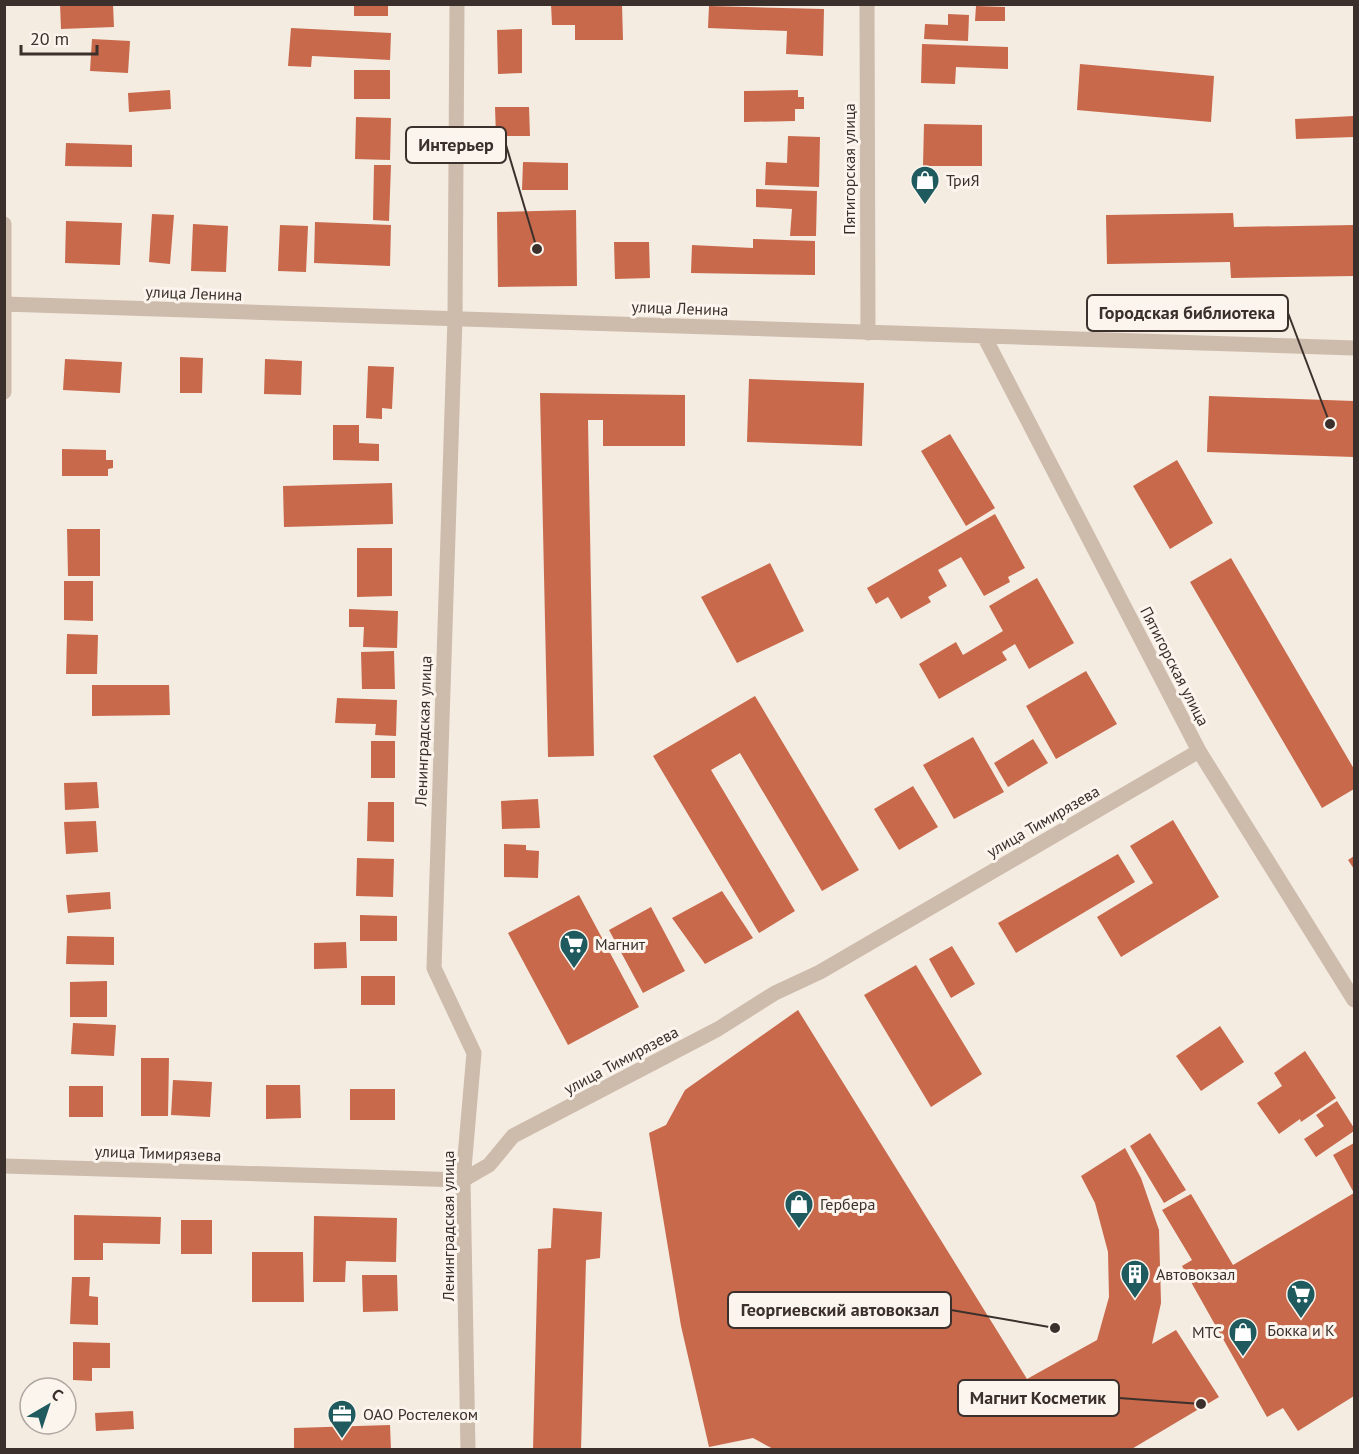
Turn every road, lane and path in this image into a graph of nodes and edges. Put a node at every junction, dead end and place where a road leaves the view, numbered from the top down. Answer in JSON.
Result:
{"nodes":[{"id":1,"x":457,"y":4,"type":"edge"},
{"id":2,"x":867,"y":4,"type":"edge"},
{"id":3,"x":4,"y":224,"type":"edge"},
{"id":4,"x":5,"y":304,"type":"edge"},
{"id":5,"x":455,"y":319,"type":"junction"},
{"id":6,"x":867,"y":333,"type":"junction"},
{"id":7,"x":984,"y":336,"type":"junction"},
{"id":8,"x":1354,"y":348,"type":"edge"},
{"id":9,"x":4,"y":392,"type":"edge"},
{"id":10,"x":1199,"y":751,"type":"junction"},
{"id":11,"x":1354,"y":1000,"type":"edge"},
{"id":12,"x":4,"y":1166,"type":"edge"},
{"id":13,"x":463,"y":1180,"type":"junction"},
{"id":14,"x":468,"y":1449,"type":"edge"}],
"edges":[{"from":1,"to":5,"type":"street","name":"Ленинградская улица"},
{"from":2,"to":6,"type":"street","name":"Пятигорская улица"},
{"from":3,"to":4,"type":"street"},
{"from":4,"to":5,"type":"street","name":"улица Ленина"},
{"from":4,"to":9,"type":"street"},
{"from":5,"to":6,"type":"street","name":"улица Ленина"},
{"from":5,"to":13,"type":"street","name":"Ленинградская улица"},
{"from":6,"to":7,"type":"street","name":"улица Ленина"},
{"from":7,"to":8,"type":"street","name":"улица Ленина"},
{"from":7,"to":10,"type":"street","name":"Пятигорская улица"},
{"from":10,"to":11,"type":"street","name":"Пятигорская улица"},
{"from":10,"to":13,"type":"street","name":"улица Тимирязева"},
{"from":12,"to":13,"type":"street","name":"улица Тимирязева"},
{"from":13,"to":14,"type":"street","name":"Ленинградская улица"}]}
